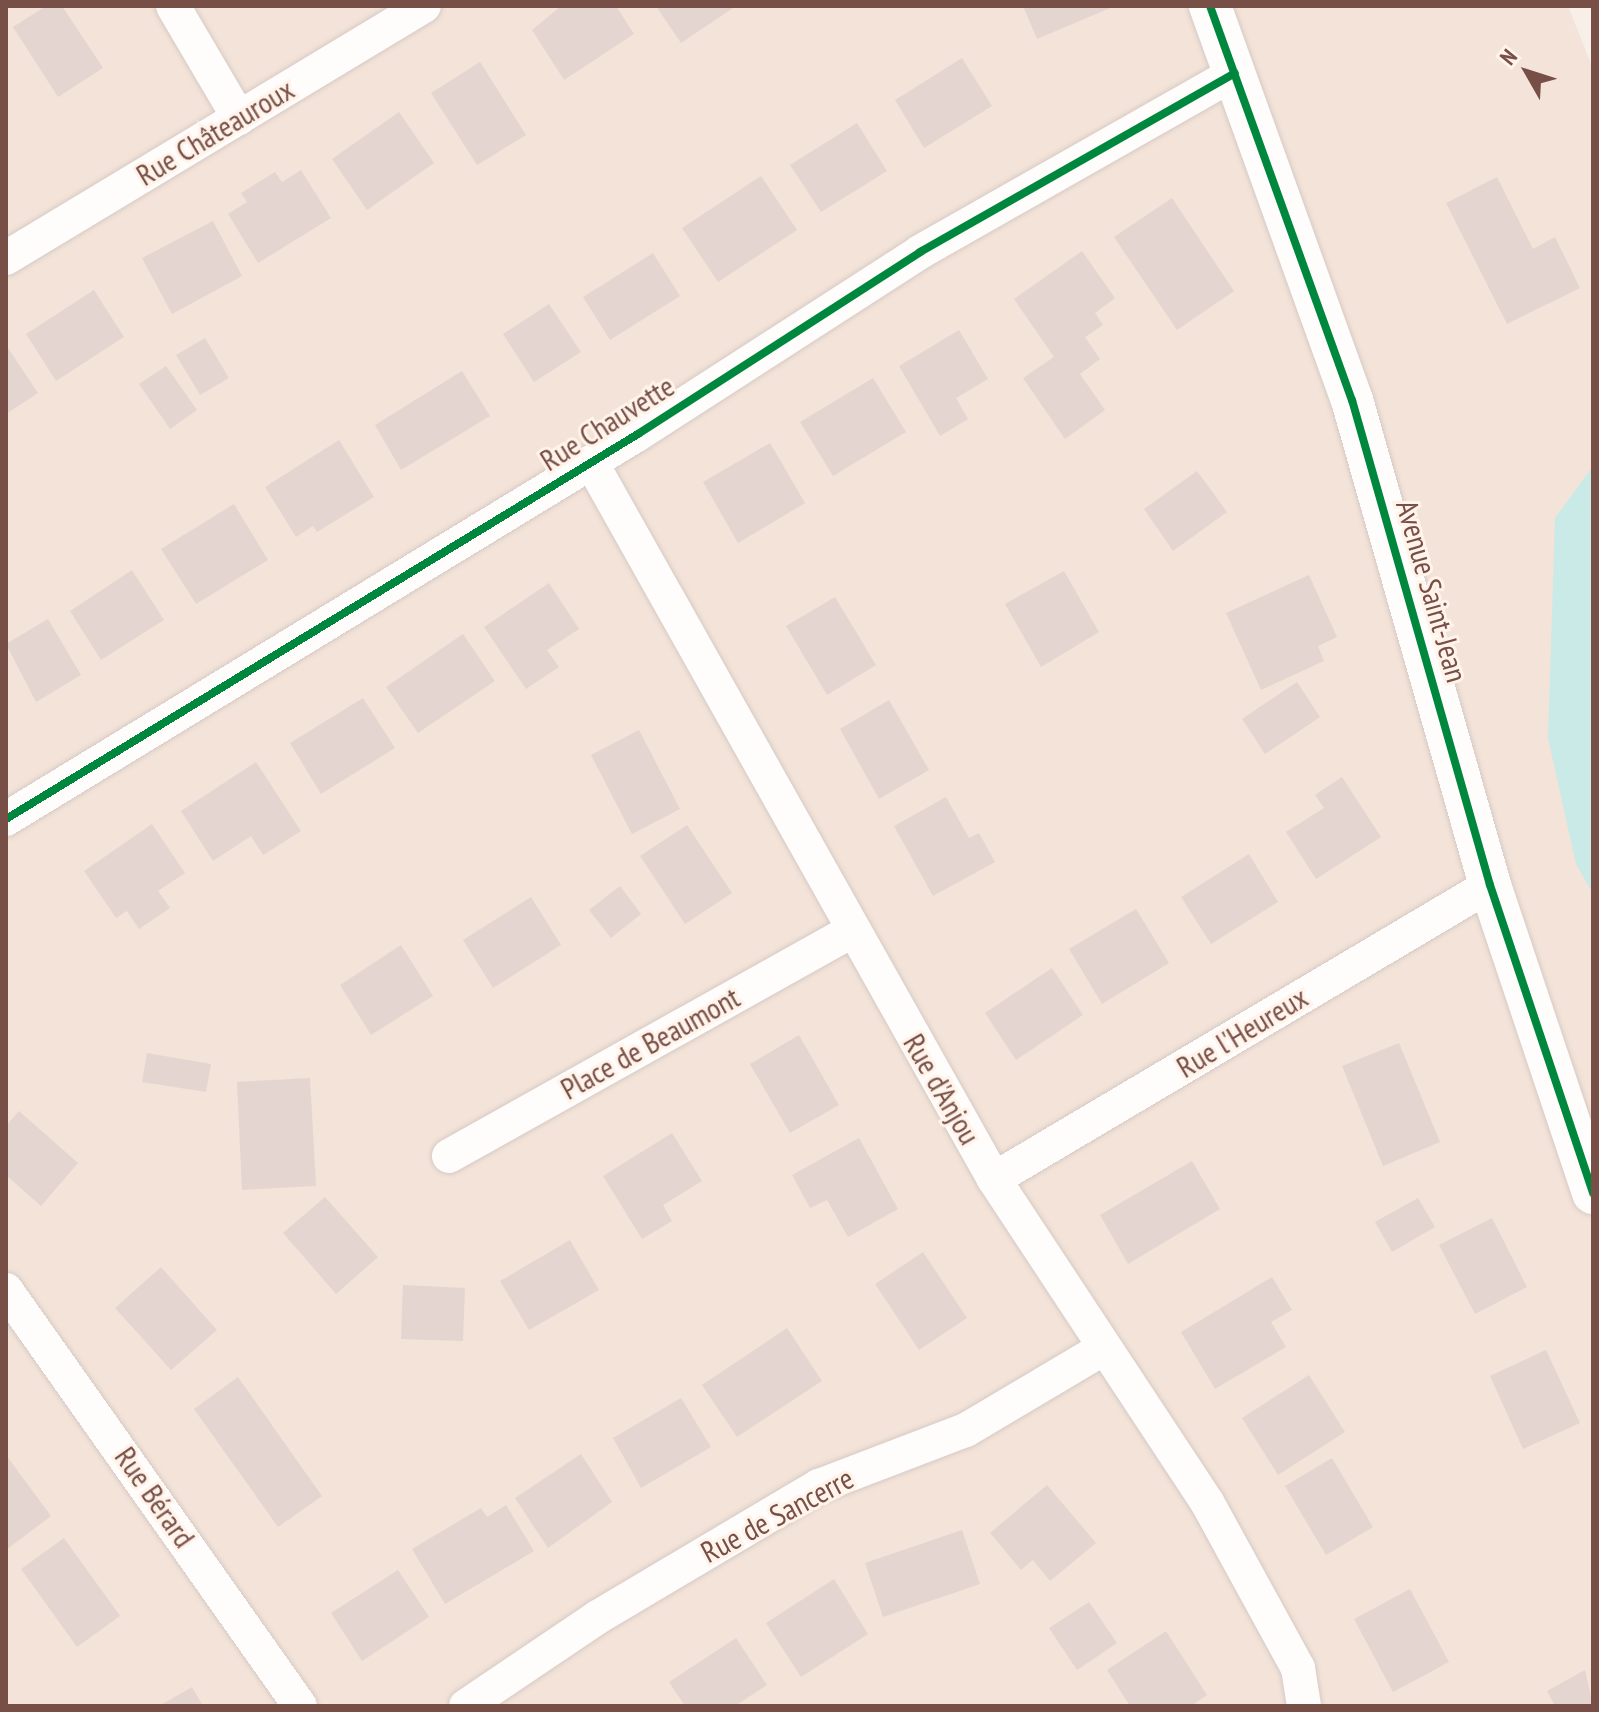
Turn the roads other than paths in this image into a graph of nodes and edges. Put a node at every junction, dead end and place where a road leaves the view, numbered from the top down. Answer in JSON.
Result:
{"nodes":[{"id":1,"x":173,"y":6,"type":"edge"},
{"id":2,"x":424,"y":6,"type":"edge"},
{"id":3,"x":1210,"y":6,"type":"edge"},
{"id":4,"x":1235,"y":73,"type":"junction"},
{"id":5,"x":239,"y":118,"type":"junction"},
{"id":6,"x":6,"y":258,"type":"edge"},
{"id":7,"x":591,"y":462,"type":"junction"},
{"id":8,"x":6,"y":819,"type":"edge"},
{"id":9,"x":1490,"y":885,"type":"junction"},
{"id":10,"x":851,"y":931,"type":"junction"},
{"id":11,"x":449,"y":1156,"type":"dead end"},
{"id":12,"x":994,"y":1179,"type":"junction"},
{"id":13,"x":1593,"y":1193,"type":"edge"},
{"id":14,"x":6,"y":1290,"type":"edge"},
{"id":15,"x":1101,"y":1350,"type":"junction"},
{"id":16,"x":300,"y":1706,"type":"edge"},
{"id":17,"x":466,"y":1706,"type":"edge"},
{"id":18,"x":1304,"y":1706,"type":"edge"}],
"edges":[{"from":1,"to":5,"type":"street"},
{"from":2,"to":5,"type":"street","name":"Rue Châteauroux"},
{"from":3,"to":4,"type":"street","name":"Avenue Saint-Jean"},
{"from":4,"to":7,"type":"street","name":"Rue Chauvette"},
{"from":4,"to":9,"type":"street","name":"Avenue Saint-Jean"},
{"from":5,"to":6,"type":"street","name":"Rue Châteauroux"},
{"from":7,"to":8,"type":"street","name":"Rue Chauvette"},
{"from":7,"to":10,"type":"street","name":"Rue d'Anjou"},
{"from":9,"to":12,"type":"street","name":"Rue l'Heureux"},
{"from":9,"to":13,"type":"street","name":"Avenue Saint-Jean"},
{"from":10,"to":11,"type":"street","name":"Place de Beaumont"},
{"from":10,"to":12,"type":"street","name":"Rue d'Anjou"},
{"from":12,"to":15,"type":"street","name":"Rue d'Anjou"},
{"from":14,"to":16,"type":"street","name":"Rue Bérard"},
{"from":15,"to":17,"type":"street","name":"Rue de Sancerre"},
{"from":15,"to":18,"type":"street","name":"Rue d'Anjou"}]}
